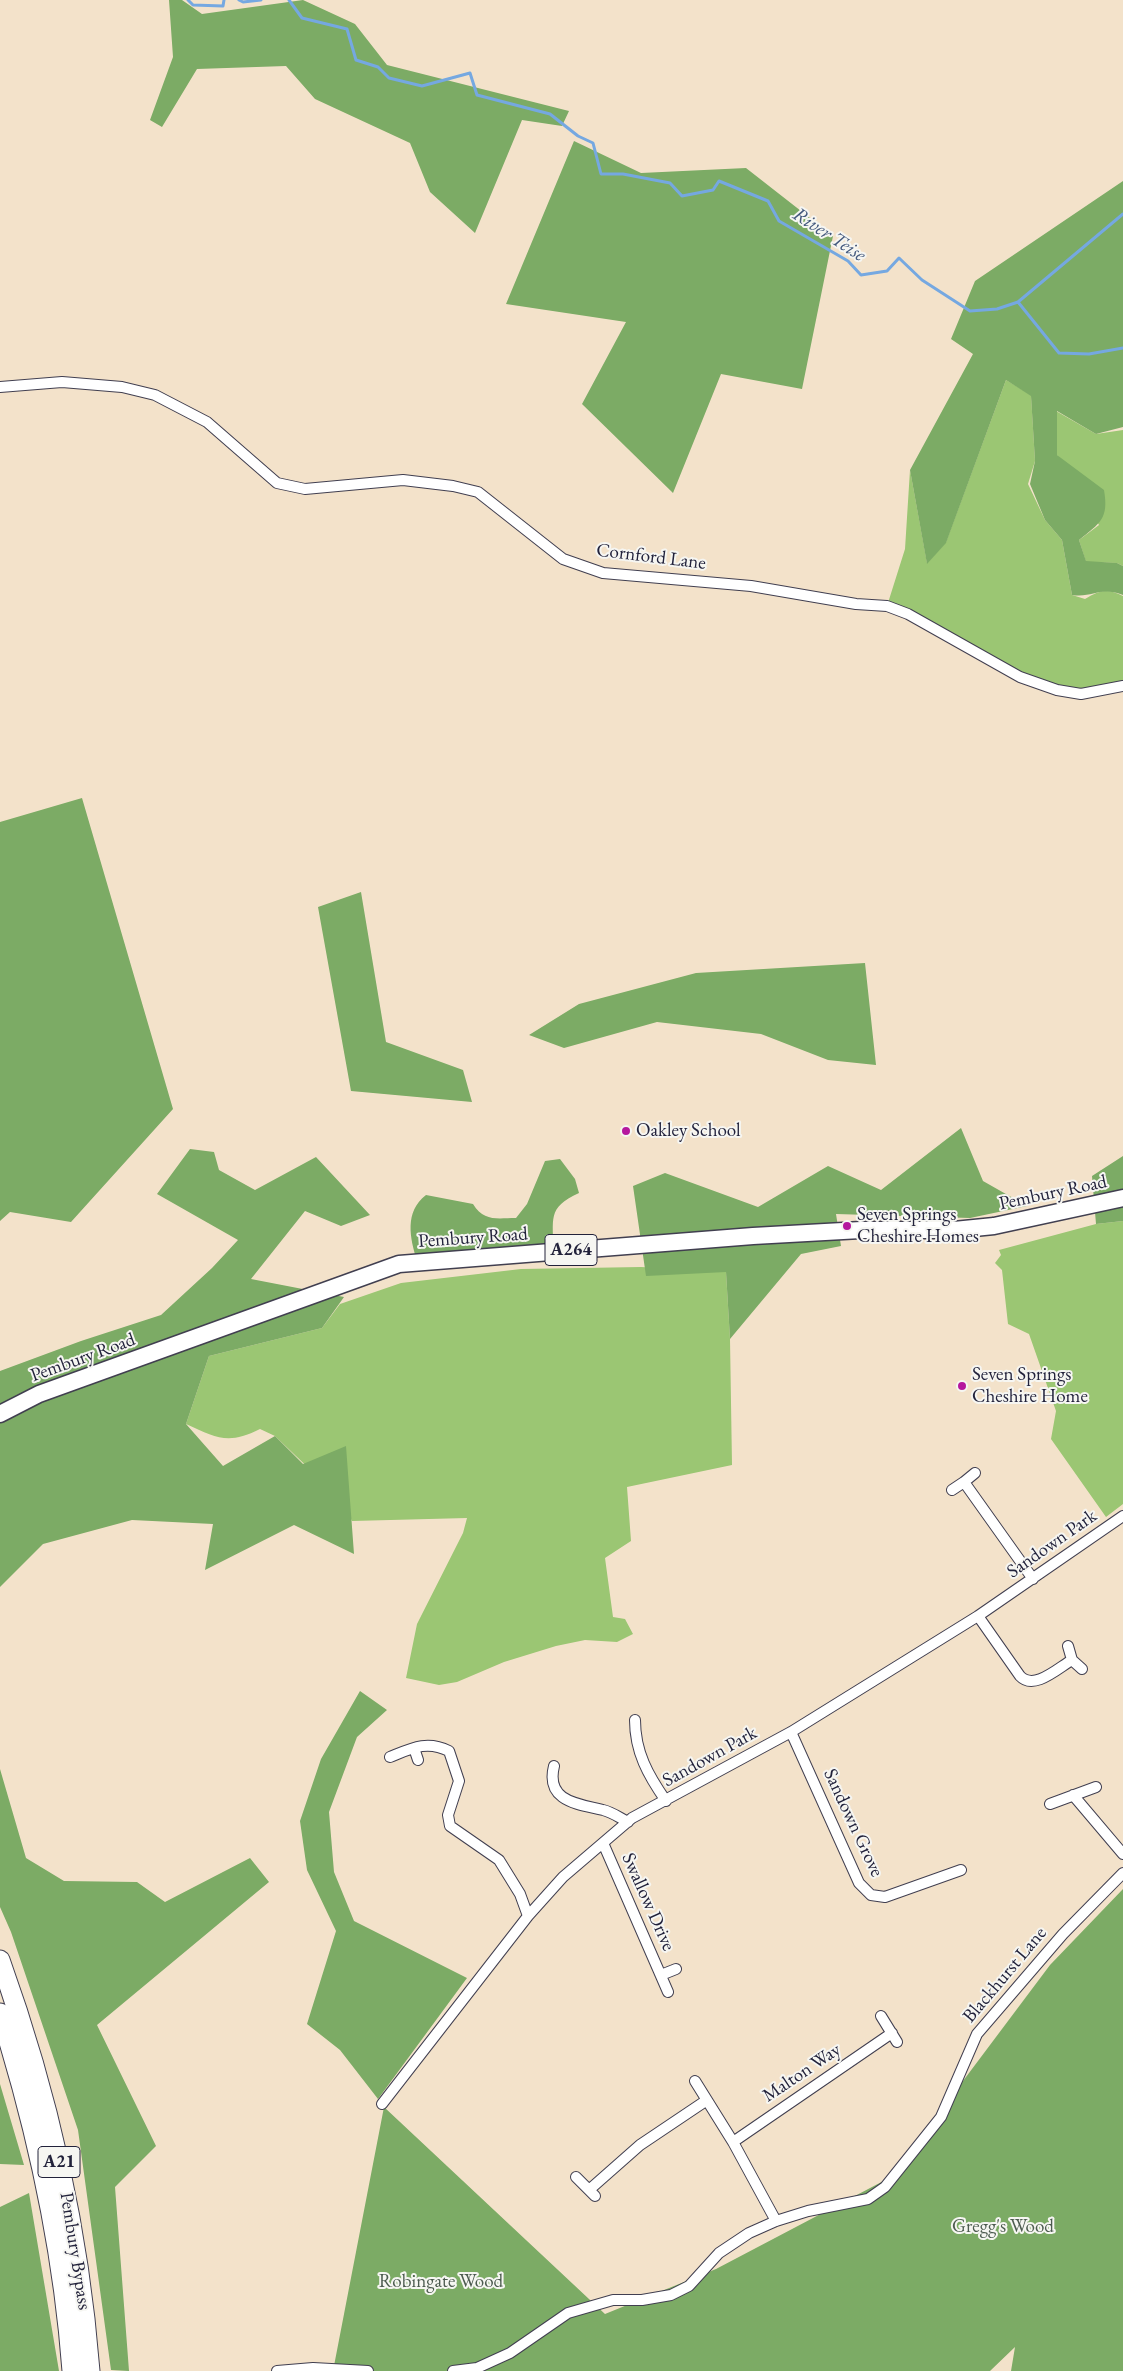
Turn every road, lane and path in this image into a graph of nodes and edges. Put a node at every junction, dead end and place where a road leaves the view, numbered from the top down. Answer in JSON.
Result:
{"nodes":[{"id":1,"x":0,"y":388,"type":"edge"},
{"id":2,"x":1123,"y":686,"type":"edge"},
{"id":3,"x":1123,"y":1198,"type":"edge"},
{"id":4,"x":0,"y":1414,"type":"edge"},
{"id":5,"x":975,"y":1473,"type":"dead end"},
{"id":6,"x":964,"y":1482,"type":"junction"},
{"id":7,"x":952,"y":1490,"type":"dead end"},
{"id":8,"x":1121,"y":1520,"type":"edge"},
{"id":9,"x":1033,"y":1579,"type":"junction"},
{"id":10,"x":978,"y":1616,"type":"junction"},
{"id":11,"x":1068,"y":1646,"type":"dead end"},
{"id":12,"x":1072,"y":1660,"type":"junction"},
{"id":13,"x":1082,"y":1669,"type":"dead end"},
{"id":14,"x":635,"y":1720,"type":"dead end"},
{"id":15,"x":791,"y":1732,"type":"junction"},
{"id":16,"x":414,"y":1748,"type":"junction"},
{"id":17,"x":390,"y":1757,"type":"dead end"},
{"id":18,"x":418,"y":1760,"type":"dead end"},
{"id":19,"x":554,"y":1766,"type":"dead end"},
{"id":20,"x":1096,"y":1787,"type":"dead end"},
{"id":21,"x":1074,"y":1795,"type":"junction"},
{"id":22,"x":666,"y":1801,"type":"junction"},
{"id":23,"x":1050,"y":1804,"type":"dead end"},
{"id":24,"x":628,"y":1822,"type":"junction"},
{"id":25,"x":603,"y":1843,"type":"junction"},
{"id":26,"x":1123,"y":1854,"type":"edge"},
{"id":27,"x":961,"y":1870,"type":"dead end"},
{"id":28,"x":1123,"y":1873,"type":"edge"},
{"id":29,"x":528,"y":1916,"type":"junction"},
{"id":30,"x":0,"y":1960,"type":"edge"},
{"id":31,"x":676,"y":1968,"type":"dead end"},
{"id":32,"x":661,"y":1975,"type":"junction"},
{"id":33,"x":668,"y":1992,"type":"dead end"},
{"id":34,"x":0,"y":2013,"type":"edge"},
{"id":35,"x":881,"y":2016,"type":"dead end"},
{"id":36,"x":694,"y":2081,"type":"dead end"},
{"id":37,"x":707,"y":2100,"type":"junction"},
{"id":38,"x":382,"y":2104,"type":"dead end"},
{"id":39,"x":733,"y":2142,"type":"junction"},
{"id":40,"x":576,"y":2176,"type":"dead end"},
{"id":41,"x":776,"y":2221,"type":"junction"},
{"id":42,"x":72,"y":2371,"type":"edge"},
{"id":43,"x":90,"y":2371,"type":"edge"},
{"id":44,"x":277,"y":2371,"type":"edge"},
{"id":45,"x":368,"y":2371,"type":"edge"},
{"id":46,"x":453,"y":2371,"type":"edge"}],
"edges":[{"from":1,"to":2,"type":"street","name":"Cornford Lane"},
{"from":3,"to":4,"type":"main road","name":"Pembury Road","number":"A264"},
{"from":5,"to":6,"type":"street"},
{"from":6,"to":7,"type":"street"},
{"from":6,"to":9,"type":"street"},
{"from":8,"to":9,"type":"street","name":"Sandown Park"},
{"from":9,"to":10,"type":"street","name":"Sandown Park"},
{"from":10,"to":12,"type":"street"},
{"from":10,"to":15,"type":"street","name":"Sandown Park"},
{"from":11,"to":12,"type":"street"},
{"from":12,"to":13,"type":"street"},
{"from":14,"to":22,"type":"street"},
{"from":15,"to":22,"type":"street","name":"Sandown Park"},
{"from":15,"to":27,"type":"street","name":"Sandown Grove"},
{"from":16,"to":17,"type":"street"},
{"from":16,"to":18,"type":"street"},
{"from":16,"to":29,"type":"street"},
{"from":19,"to":24,"type":"street"},
{"from":20,"to":21,"type":"street"},
{"from":21,"to":23,"type":"street"},
{"from":21,"to":26,"type":"street"},
{"from":22,"to":24,"type":"street","name":"Sandown Park"},
{"from":24,"to":25,"type":"street","name":"Sandown Park"},
{"from":25,"to":29,"type":"street","name":"Sandown Park"},
{"from":25,"to":32,"type":"street","name":"Swallow Drive"},
{"from":28,"to":41,"type":"street","name":"Blackhurst Lane"},
{"from":29,"to":38,"type":"street","name":"Sandown Park"},
{"from":30,"to":43,"type":"highway","name":"Pembury Bypass","number":"A21"},
{"from":31,"to":32,"type":"street","name":"Swallow Drive"},
{"from":32,"to":33,"type":"street","name":"Swallow Drive"},
{"from":34,"to":42,"type":"highway","name":"Pembury Bypass","number":"A21"},
{"from":35,"to":39,"type":"street","name":"Malton Way"},
{"from":36,"to":37,"type":"street"},
{"from":37,"to":39,"type":"street"},
{"from":37,"to":40,"type":"street"},
{"from":39,"to":41,"type":"street"},
{"from":41,"to":46,"type":"street","name":"Blackhurst Lane"},
{"from":44,"to":45,"type":"street"}]}
